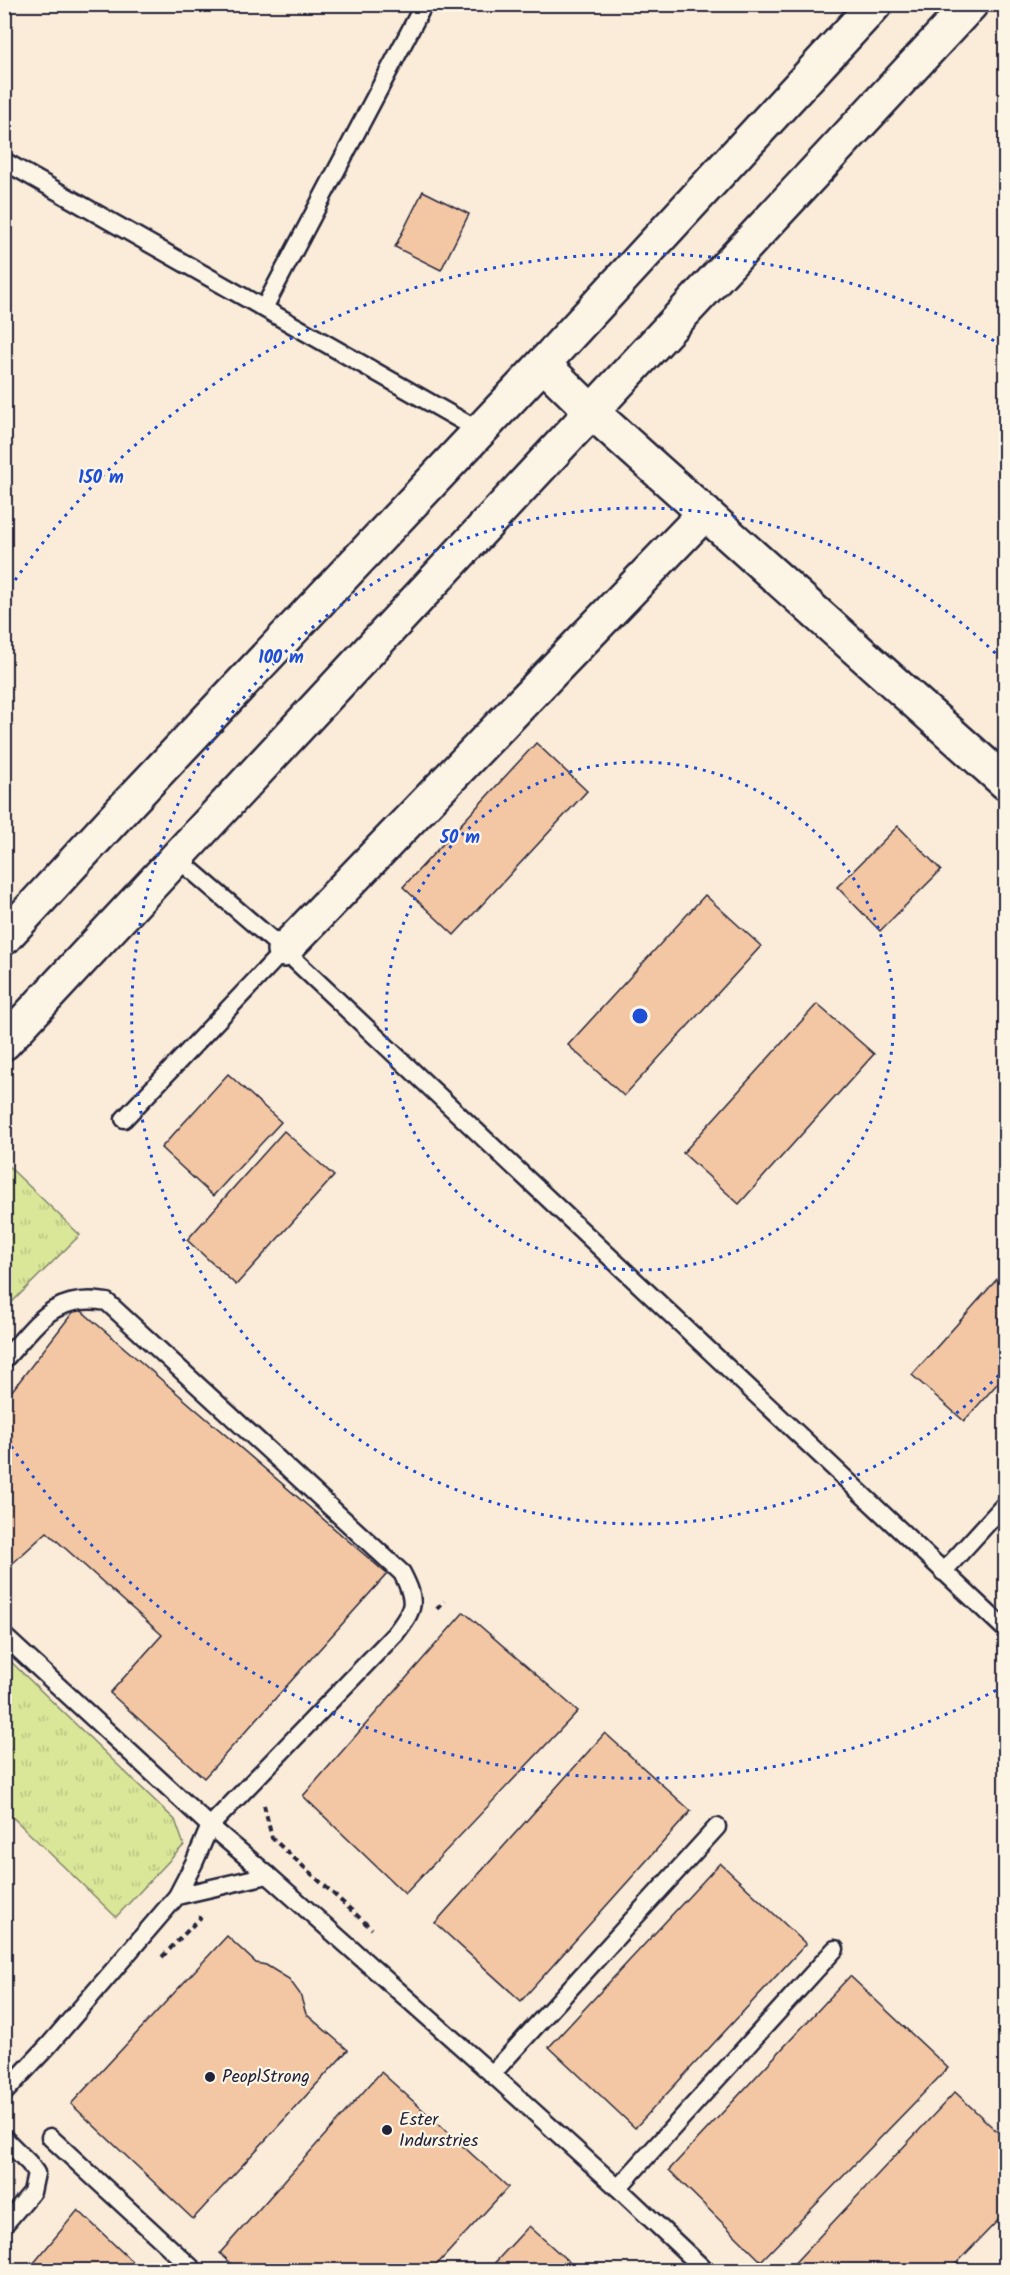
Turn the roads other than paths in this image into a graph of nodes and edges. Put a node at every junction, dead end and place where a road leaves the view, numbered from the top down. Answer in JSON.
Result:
{"nodes":[{"id":1,"x":424,"y":4,"type":"edge"},
{"id":2,"x":875,"y":4,"type":"edge"},
{"id":3,"x":971,"y":4,"type":"edge"},
{"id":4,"x":4,"y":161,"type":"edge"},
{"id":5,"x":264,"y":308,"type":"junction"},
{"id":6,"x":543,"y":364,"type":"junction"},
{"id":7,"x":592,"y":412,"type":"junction"},
{"id":8,"x":480,"y":431,"type":"junction"},
{"id":9,"x":705,"y":513,"type":"junction"},
{"id":10,"x":1005,"y":783,"type":"edge"},
{"id":11,"x":177,"y":858,"type":"junction"},
{"id":12,"x":4,"y":938,"type":"edge"},
{"id":13,"x":284,"y":951,"type":"junction"},
{"id":14,"x":4,"y":1043,"type":"edge"},
{"id":15,"x":124,"y":1119,"type":"dead end"},
{"id":16,"x":4,"y":1360,"type":"edge"},
{"id":17,"x":1005,"y":1503,"type":"edge"},
{"id":18,"x":943,"y":1572,"type":"junction"},
{"id":19,"x":1005,"y":1630,"type":"edge"},
{"id":20,"x":4,"y":1636,"type":"edge"},
{"id":21,"x":210,"y":1826,"type":"junction"},
{"id":22,"x":717,"y":1827,"type":"dead end"},
{"id":23,"x":268,"y":1875,"type":"junction"},
{"id":24,"x":177,"y":1896,"type":"junction"},
{"id":25,"x":835,"y":1949,"type":"dead end"},
{"id":26,"x":492,"y":2074,"type":"junction"},
{"id":27,"x":4,"y":2093,"type":"edge"},
{"id":28,"x":50,"y":2137,"type":"dead end"},
{"id":29,"x":4,"y":2138,"type":"edge"},
{"id":30,"x":618,"y":2188,"type":"junction"},
{"id":31,"x":4,"y":2225,"type":"edge"},
{"id":32,"x":194,"y":2271,"type":"edge"},
{"id":33,"x":705,"y":2271,"type":"edge"}],
"edges":[{"from":1,"to":5,"type":"lane"},
{"from":2,"to":6,"type":"main road"},
{"from":3,"to":7,"type":"main road"},
{"from":4,"to":5,"type":"lane"},
{"from":5,"to":8,"type":"lane"},
{"from":6,"to":7,"type":"main road"},
{"from":6,"to":8,"type":"main road"},
{"from":7,"to":9,"type":"main road"},
{"from":7,"to":11,"type":"main road"},
{"from":8,"to":12,"type":"main road"},
{"from":9,"to":10,"type":"main road"},
{"from":9,"to":13,"type":"main road"},
{"from":11,"to":13,"type":"lane"},
{"from":11,"to":14,"type":"main road"},
{"from":13,"to":15,"type":"lane"},
{"from":13,"to":18,"type":"lane"},
{"from":16,"to":21,"type":"lane"},
{"from":17,"to":18,"type":"lane"},
{"from":18,"to":19,"type":"lane"},
{"from":20,"to":21,"type":"lane"},
{"from":21,"to":23,"type":"lane"},
{"from":21,"to":24,"type":"lane"},
{"from":22,"to":26,"type":"lane"},
{"from":23,"to":24,"type":"lane"},
{"from":23,"to":26,"type":"lane"},
{"from":24,"to":27,"type":"lane"},
{"from":25,"to":30,"type":"lane"},
{"from":26,"to":30,"type":"lane"},
{"from":28,"to":32,"type":"lane"},
{"from":29,"to":31,"type":"lane"},
{"from":30,"to":33,"type":"lane"}]}
